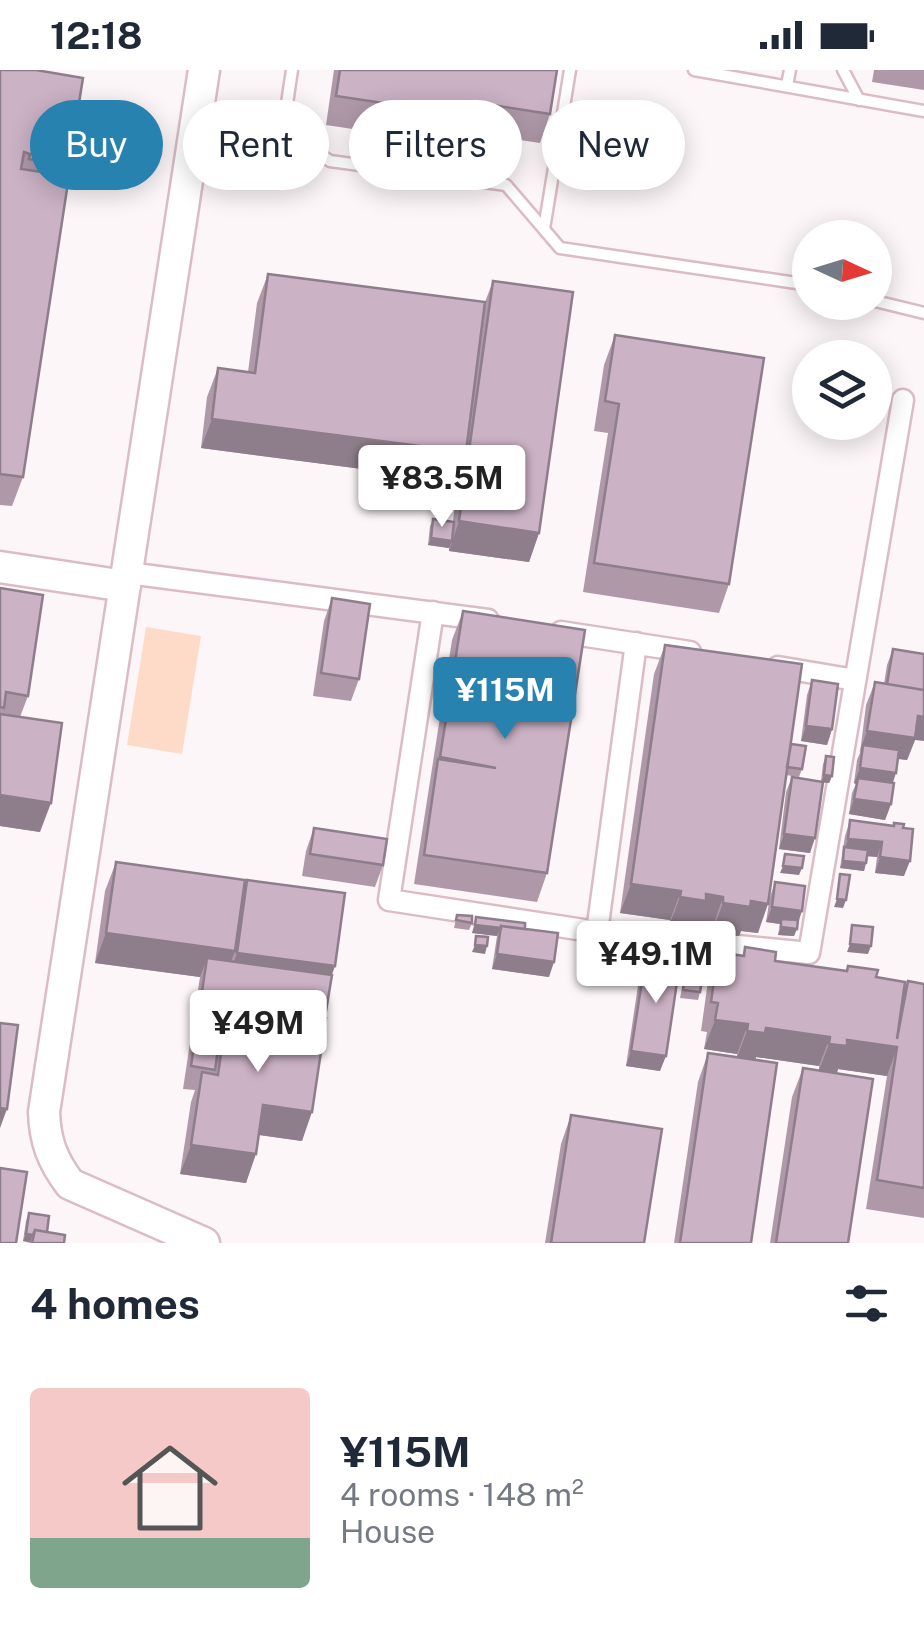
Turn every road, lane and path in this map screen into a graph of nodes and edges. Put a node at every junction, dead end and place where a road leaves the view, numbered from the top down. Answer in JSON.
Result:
{"nodes":[{"id":1,"x":204,"y":70,"type":"edge"},
{"id":2,"x":292,"y":70,"type":"edge"},
{"id":3,"x":570,"y":70,"type":"edge"},
{"id":4,"x":694,"y":70,"type":"edge"},
{"id":5,"x":790,"y":70,"type":"edge"},
{"id":6,"x":844,"y":70,"type":"edge"},
{"id":7,"x":787,"y":85,"type":"junction"},
{"id":8,"x":860,"y":100,"type":"junction"},
{"id":9,"x":924,"y":111,"type":"edge"},
{"id":10,"x":544,"y":229,"type":"junction"},
{"id":11,"x":792,"y":282,"type":"edge"},
{"id":12,"x":892,"y":306,"type":"edge"},
{"id":13,"x":924,"y":314,"type":"edge"},
{"id":14,"x":904,"y":400,"type":"dead end"},
{"id":15,"x":0,"y":567,"type":"edge"},
{"id":16,"x":126,"y":579,"type":"junction"},
{"id":17,"x":432,"y":612,"type":"junction"},
{"id":18,"x":505,"y":623,"type":"edge"},
{"id":19,"x":542,"y":629,"type":"edge"},
{"id":20,"x":636,"y":643,"type":"junction"},
{"id":21,"x":709,"y":656,"type":"edge"},
{"id":22,"x":764,"y":664,"type":"edge"},
{"id":23,"x":855,"y":680,"type":"junction"},
{"id":24,"x":597,"y":932,"type":"junction"},
{"id":25,"x":204,"y":1243,"type":"edge"}],
"edges":[{"from":1,"to":16,"type":"street"},
{"from":2,"to":10,"type":"lane"},
{"from":3,"to":10,"type":"lane"},
{"from":4,"to":7,"type":"lane"},
{"from":5,"to":7,"type":"lane"},
{"from":6,"to":8,"type":"lane"},
{"from":7,"to":8,"type":"lane"},
{"from":8,"to":9,"type":"lane"},
{"from":10,"to":11,"type":"lane"},
{"from":12,"to":13,"type":"lane"},
{"from":14,"to":23,"type":"street"},
{"from":15,"to":16,"type":"street"},
{"from":16,"to":17,"type":"street"},
{"from":16,"to":25,"type":"street"},
{"from":17,"to":18,"type":"street"},
{"from":17,"to":24,"type":"street"},
{"from":19,"to":20,"type":"street"},
{"from":20,"to":21,"type":"street"},
{"from":20,"to":24,"type":"street"},
{"from":22,"to":23,"type":"street"},
{"from":23,"to":24,"type":"street"}]}
